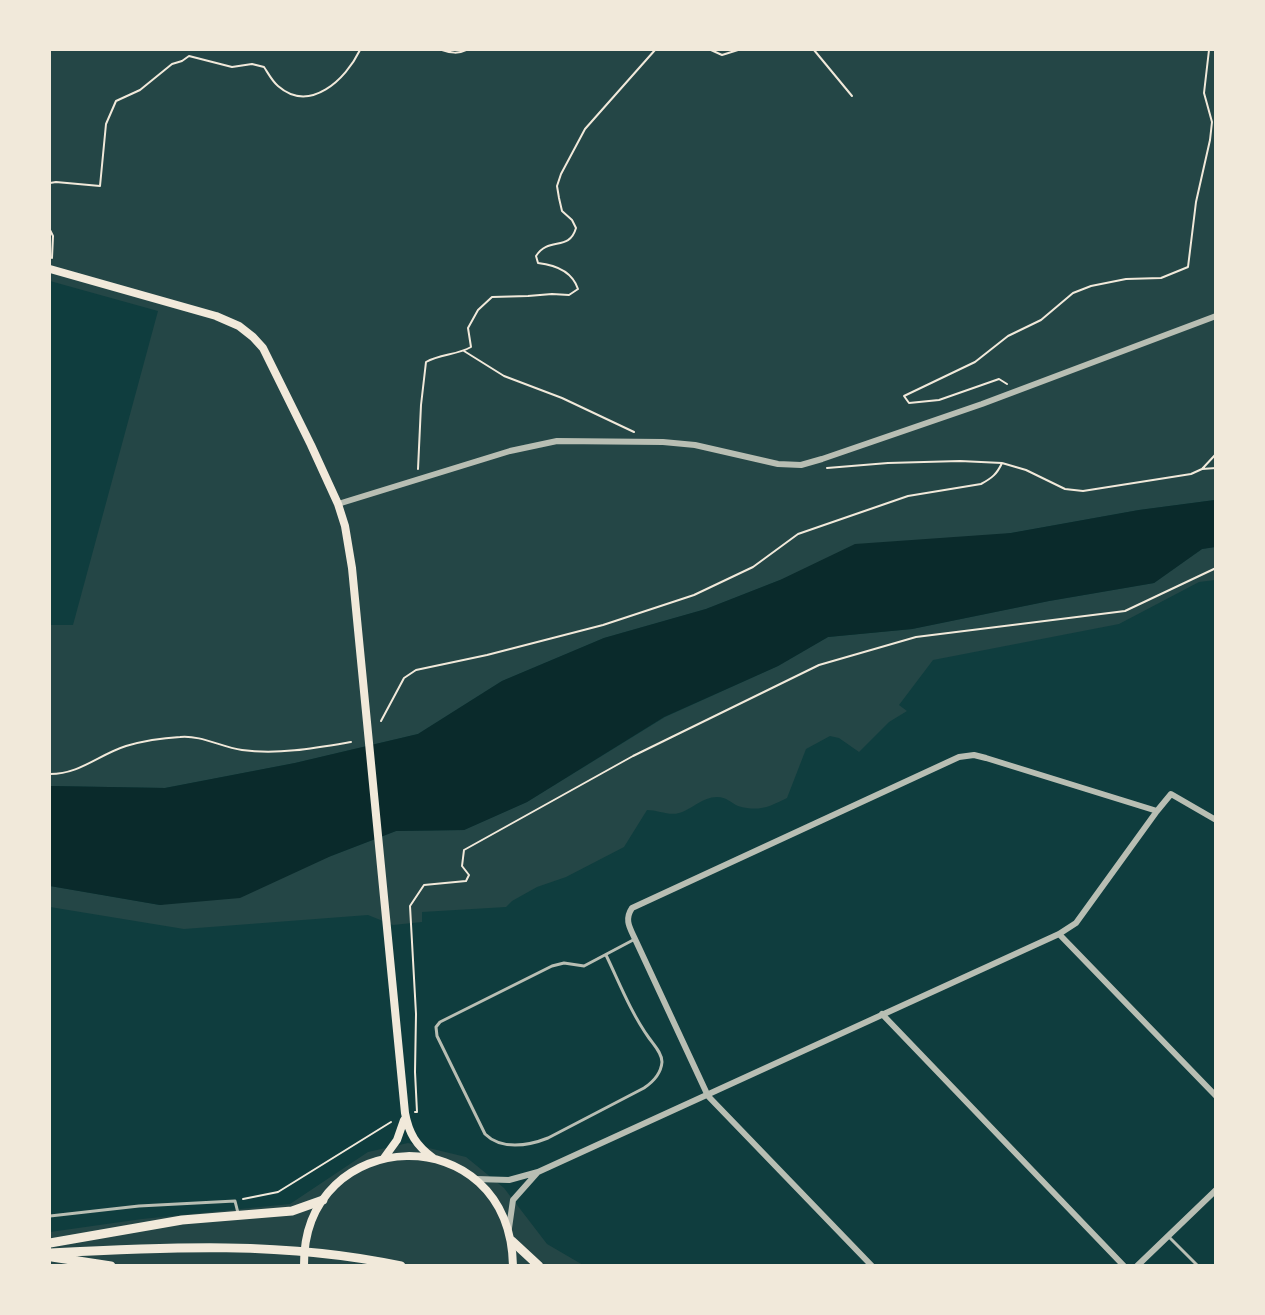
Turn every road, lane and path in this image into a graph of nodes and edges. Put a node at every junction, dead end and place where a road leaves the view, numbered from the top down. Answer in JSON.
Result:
{"nodes":[{"id":1,"x":360,"y":50,"type":"edge"},
{"id":2,"x":442,"y":50,"type":"edge"},
{"id":3,"x":466,"y":50,"type":"edge"},
{"id":4,"x":655,"y":50,"type":"edge"},
{"id":5,"x":711,"y":50,"type":"edge"},
{"id":6,"x":738,"y":50,"type":"edge"},
{"id":7,"x":814,"y":50,"type":"edge"},
{"id":8,"x":1209,"y":50,"type":"edge"},
{"id":9,"x":852,"y":96,"type":"dead end"},
{"id":10,"x":50,"y":183,"type":"edge"},
{"id":11,"x":50,"y":230,"type":"edge"},
{"id":12,"x":51,"y":269,"type":"edge"},
{"id":13,"x":1215,"y":316,"type":"edge"},
{"id":14,"x":464,"y":351,"type":"junction"},
{"id":15,"x":1017,"y":391,"type":"junction"},
{"id":16,"x":635,"y":432,"type":"dead end"},
{"id":17,"x":1215,"y":453,"type":"edge"},
{"id":18,"x":1002,"y":463,"type":"junction"},
{"id":19,"x":819,"y":467,"type":"dead end"},
{"id":20,"x":1215,"y":468,"type":"edge"},
{"id":21,"x":1202,"y":469,"type":"junction"},
{"id":22,"x":417,"y":480,"type":"junction"},
{"id":23,"x":338,"y":504,"type":"junction"},
{"id":24,"x":1215,"y":568,"type":"edge"},
{"id":25,"x":381,"y":721,"type":"dead end"},
{"id":26,"x":351,"y":742,"type":"dead end"},
{"id":27,"x":50,"y":774,"type":"edge"},
{"id":28,"x":1157,"y":811,"type":"junction"},
{"id":29,"x":1215,"y":820,"type":"edge"},
{"id":30,"x":1059,"y":934,"type":"junction"},
{"id":31,"x":635,"y":939,"type":"junction"},
{"id":32,"x":606,"y":955,"type":"junction"},
{"id":33,"x":882,"y":1014,"type":"junction"},
{"id":34,"x":708,"y":1096,"type":"junction"},
{"id":35,"x":1215,"y":1096,"type":"edge"},
{"id":36,"x":417,"y":1112,"type":"dead end"},
{"id":37,"x":405,"y":1113,"type":"junction"},
{"id":38,"x":384,"y":1158,"type":"junction"},
{"id":39,"x":433,"y":1158,"type":"junction"},
{"id":40,"x":538,"y":1172,"type":"junction"},
{"id":41,"x":476,"y":1179,"type":"junction"},
{"id":42,"x":1215,"y":1190,"type":"edge"},
{"id":43,"x":323,"y":1200,"type":"junction"},
{"id":44,"x":235,"y":1201,"type":"junction"},
{"id":45,"x":239,"y":1214,"type":"junction"},
{"id":46,"x":50,"y":1216,"type":"edge"},
{"id":47,"x":509,"y":1228,"type":"junction"},
{"id":48,"x":1168,"y":1236,"type":"junction"},
{"id":49,"x":512,"y":1241,"type":"junction"},
{"id":50,"x":50,"y":1243,"type":"edge"},
{"id":51,"x":50,"y":1255,"type":"edge"},
{"id":52,"x":111,"y":1266,"type":"edge"},
{"id":53,"x":304,"y":1266,"type":"edge"},
{"id":54,"x":401,"y":1266,"type":"edge"},
{"id":55,"x":513,"y":1266,"type":"edge"},
{"id":56,"x":539,"y":1266,"type":"edge"},
{"id":57,"x":872,"y":1266,"type":"edge"},
{"id":58,"x":1124,"y":1266,"type":"edge"},
{"id":59,"x":1137,"y":1266,"type":"edge"},
{"id":60,"x":1198,"y":1266,"type":"edge"}],
"edges":[{"from":1,"to":10,"type":"path"},
{"from":2,"to":3,"type":"path"},
{"from":4,"to":14,"type":"path"},
{"from":5,"to":6,"type":"path"},
{"from":7,"to":9,"type":"path"},
{"from":8,"to":15,"type":"path"},
{"from":11,"to":12,"type":"path"},
{"from":12,"to":23,"type":"main road"},
{"from":13,"to":15,"type":"street"},
{"from":14,"to":16,"type":"path"},
{"from":14,"to":22,"type":"path"},
{"from":15,"to":22,"type":"street"},
{"from":17,"to":21,"type":"path"},
{"from":18,"to":19,"type":"path"},
{"from":18,"to":21,"type":"path"},
{"from":18,"to":25,"type":"path"},
{"from":20,"to":21,"type":"path"},
{"from":22,"to":23,"type":"street"},
{"from":23,"to":37,"type":"main road"},
{"from":24,"to":36,"type":"path"},
{"from":26,"to":27,"type":"path"},
{"from":28,"to":29,"type":"street"},
{"from":28,"to":30,"type":"street"},
{"from":28,"to":31,"type":"street"},
{"from":30,"to":33,"type":"street"},
{"from":30,"to":35,"type":"street"},
{"from":31,"to":32,"type":"lane"},
{"from":31,"to":34,"type":"street"},
{"from":32,"to":32,"type":"lane"},
{"from":33,"to":34,"type":"street"},
{"from":33,"to":58,"type":"street"},
{"from":34,"to":40,"type":"street"},
{"from":34,"to":57,"type":"street"},
{"from":37,"to":38,"type":"main road"},
{"from":37,"to":39,"type":"main road"},
{"from":37,"to":44,"type":"path"},
{"from":38,"to":39,"type":"main road"},
{"from":38,"to":43,"type":"main road"},
{"from":39,"to":41,"type":"main road"},
{"from":40,"to":41,"type":"street"},
{"from":40,"to":47,"type":"street"},
{"from":41,"to":47,"type":"main road"},
{"from":42,"to":48,"type":"street"},
{"from":43,"to":45,"type":"highway"},
{"from":43,"to":53,"type":"main road"},
{"from":44,"to":45,"type":"lane"},
{"from":44,"to":46,"type":"lane"},
{"from":45,"to":50,"type":"highway"},
{"from":47,"to":49,"type":"main road"},
{"from":48,"to":59,"type":"street"},
{"from":48,"to":60,"type":"lane"},
{"from":49,"to":55,"type":"main road"},
{"from":49,"to":56,"type":"highway"},
{"from":51,"to":52,"type":"highway"},
{"from":51,"to":54,"type":"highway"}]}
